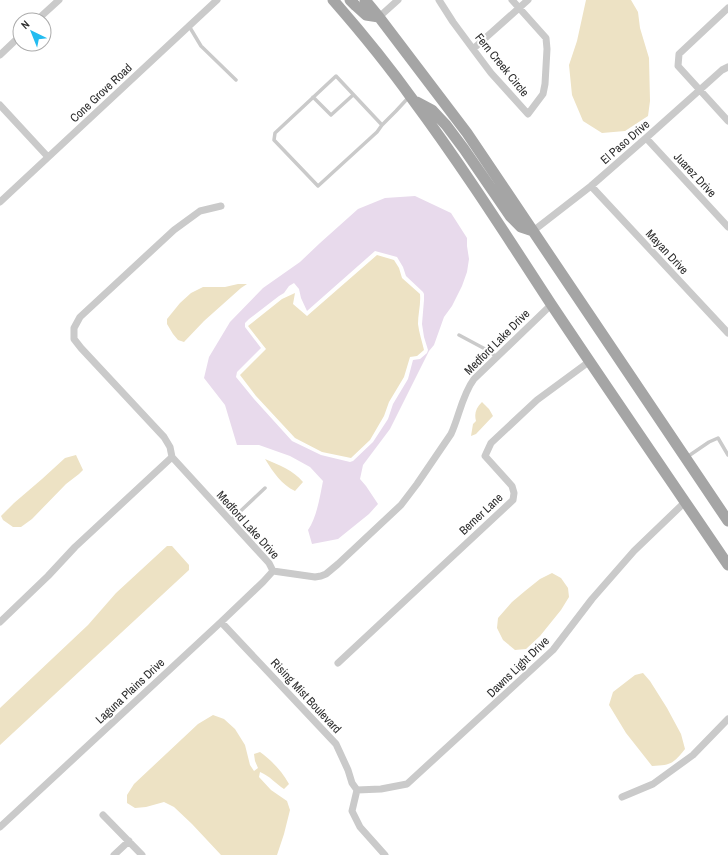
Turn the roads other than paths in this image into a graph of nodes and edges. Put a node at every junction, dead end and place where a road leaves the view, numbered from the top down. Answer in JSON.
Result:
{"nodes":[{"id":1,"x":217,"y":0,"type":"edge"},
{"id":2,"x":333,"y":0,"type":"edge"},
{"id":3,"x":350,"y":0,"type":"edge"},
{"id":4,"x":365,"y":0,"type":"edge"},
{"id":5,"x":398,"y":0,"type":"edge"},
{"id":6,"x":439,"y":0,"type":"edge"},
{"id":7,"x":512,"y":0,"type":"edge"},
{"id":8,"x":528,"y":0,"type":"edge"},
{"id":9,"x":57,"y":1,"type":"edge"},
{"id":10,"x":519,"y":8,"type":"junction"},
{"id":11,"x":728,"y":8,"type":"edge"},
{"id":12,"x":45,"y":12,"type":"edge"},
{"id":13,"x":379,"y":17,"type":"junction"},
{"id":14,"x":189,"y":26,"type":"junction"},
{"id":15,"x":12,"y":44,"type":"edge"},
{"id":16,"x":474,"y":49,"type":"junction"},
{"id":17,"x":0,"y":55,"type":"edge"},
{"id":18,"x":728,"y":67,"type":"edge"},
{"id":19,"x":236,"y":80,"type":"dead end"},
{"id":20,"x":699,"y":90,"type":"junction"},
{"id":21,"x":353,"y":95,"type":"junction"},
{"id":22,"x":313,"y":97,"type":"junction"},
{"id":23,"x":412,"y":98,"type":"junction"},
{"id":24,"x":0,"y":105,"type":"edge"},
{"id":25,"x":728,"y":120,"type":"edge"},
{"id":26,"x":382,"y":125,"type":"junction"},
{"id":27,"x":646,"y":138,"type":"junction"},
{"id":28,"x":48,"y":157,"type":"junction"},
{"id":29,"x":591,"y":186,"type":"junction"},
{"id":30,"x":0,"y":202,"type":"edge"},
{"id":31,"x":221,"y":206,"type":"dead end"},
{"id":32,"x":728,"y":227,"type":"edge"},
{"id":33,"x":533,"y":231,"type":"junction"},
{"id":34,"x":552,"y":304,"type":"junction"},
{"id":35,"x":728,"y":333,"type":"edge"},
{"id":36,"x":459,"y":335,"type":"dead end"},
{"id":37,"x":497,"y":357,"type":"junction"},
{"id":38,"x":590,"y":360,"type":"junction"},
{"id":39,"x":728,"y":455,"type":"edge"},
{"id":40,"x":172,"y":457,"type":"junction"},
{"id":41,"x":686,"y":457,"type":"junction"},
{"id":42,"x":264,"y":488,"type":"dead end"},
{"id":43,"x":685,"y":502,"type":"junction"},
{"id":44,"x":230,"y":521,"type":"junction"},
{"id":45,"x":728,"y":521,"type":"edge"},
{"id":46,"x":728,"y":565,"type":"edge"},
{"id":47,"x":273,"y":571,"type":"junction"},
{"id":48,"x":0,"y":622,"type":"edge"},
{"id":49,"x":221,"y":622,"type":"junction"},
{"id":50,"x":338,"y":663,"type":"dead end"},
{"id":51,"x":728,"y":719,"type":"edge"},
{"id":52,"x":357,"y":790,"type":"junction"},
{"id":53,"x":622,"y":796,"type":"dead end"},
{"id":54,"x":103,"y":815,"type":"dead end"},
{"id":55,"x":0,"y":827,"type":"edge"},
{"id":56,"x":129,"y":841,"type":"junction"},
{"id":57,"x":114,"y":855,"type":"edge"},
{"id":58,"x":142,"y":855,"type":"edge"},
{"id":59,"x":385,"y":855,"type":"edge"}],
"edges":[{"from":1,"to":14,"type":"street","name":"Cone Grove Road"},
{"from":2,"to":23,"type":"main road"},
{"from":3,"to":13,"type":"main road"},
{"from":4,"to":13,"type":"main road"},
{"from":5,"to":13,"type":"street"},
{"from":6,"to":16,"type":"street","name":"Fern Creek Circle"},
{"from":7,"to":10,"type":"street","name":"Fern Creek Circle"},
{"from":8,"to":10,"type":"street"},
{"from":9,"to":12,"type":"street"},
{"from":10,"to":16,"type":"street"},
{"from":10,"to":16,"type":"street","name":"Fern Creek Circle"},
{"from":11,"to":20,"type":"street"},
{"from":13,"to":33,"type":"main road"},
{"from":14,"to":19,"type":"lane"},
{"from":14,"to":28,"type":"street","name":"Cone Grove Road"},
{"from":15,"to":17,"type":"street"},
{"from":18,"to":20,"type":"street","name":"El Paso Drive"},
{"from":20,"to":25,"type":"street"},
{"from":20,"to":27,"type":"street","name":"El Paso Drive"},
{"from":21,"to":22,"type":"lane"},
{"from":21,"to":22,"type":"lane"},
{"from":21,"to":26,"type":"lane"},
{"from":22,"to":26,"type":"lane"},
{"from":23,"to":26,"type":"lane"},
{"from":23,"to":33,"type":"main road"},
{"from":23,"to":34,"type":"main road"},
{"from":24,"to":28,"type":"street"},
{"from":27,"to":29,"type":"street","name":"El Paso Drive"},
{"from":27,"to":32,"type":"street","name":"Juarez Drive"},
{"from":28,"to":30,"type":"street","name":"Cone Grove Road"},
{"from":29,"to":33,"type":"street","name":"El Paso Drive"},
{"from":29,"to":35,"type":"street","name":"Mayan Drive"},
{"from":31,"to":40,"type":"street","name":"Medford Lake Drive"},
{"from":33,"to":41,"type":"main road"},
{"from":34,"to":37,"type":"street","name":"Medford Lake Drive"},
{"from":34,"to":38,"type":"main road"},
{"from":36,"to":37,"type":"lane"},
{"from":37,"to":47,"type":"street","name":"Medford Lake Drive"},
{"from":38,"to":43,"type":"main road"},
{"from":38,"to":50,"type":"street","name":"Berner Lane"},
{"from":39,"to":41,"type":"lane"},
{"from":40,"to":44,"type":"street","name":"Medford Lake Drive"},
{"from":40,"to":48,"type":"street"},
{"from":41,"to":45,"type":"main road"},
{"from":42,"to":44,"type":"lane"},
{"from":43,"to":46,"type":"main road"},
{"from":43,"to":52,"type":"street","name":"Dawns Light Drive"},
{"from":44,"to":47,"type":"street","name":"Medford Lake Drive"},
{"from":47,"to":49,"type":"street","name":"Laguna Plains Drive"},
{"from":49,"to":52,"type":"street","name":"Rising Mist Boulevard"},
{"from":49,"to":55,"type":"street","name":"Laguna Plains Drive"},
{"from":51,"to":53,"type":"street"},
{"from":52,"to":59,"type":"street"},
{"from":54,"to":56,"type":"street"},
{"from":56,"to":57,"type":"street"},
{"from":56,"to":58,"type":"street"}]}
